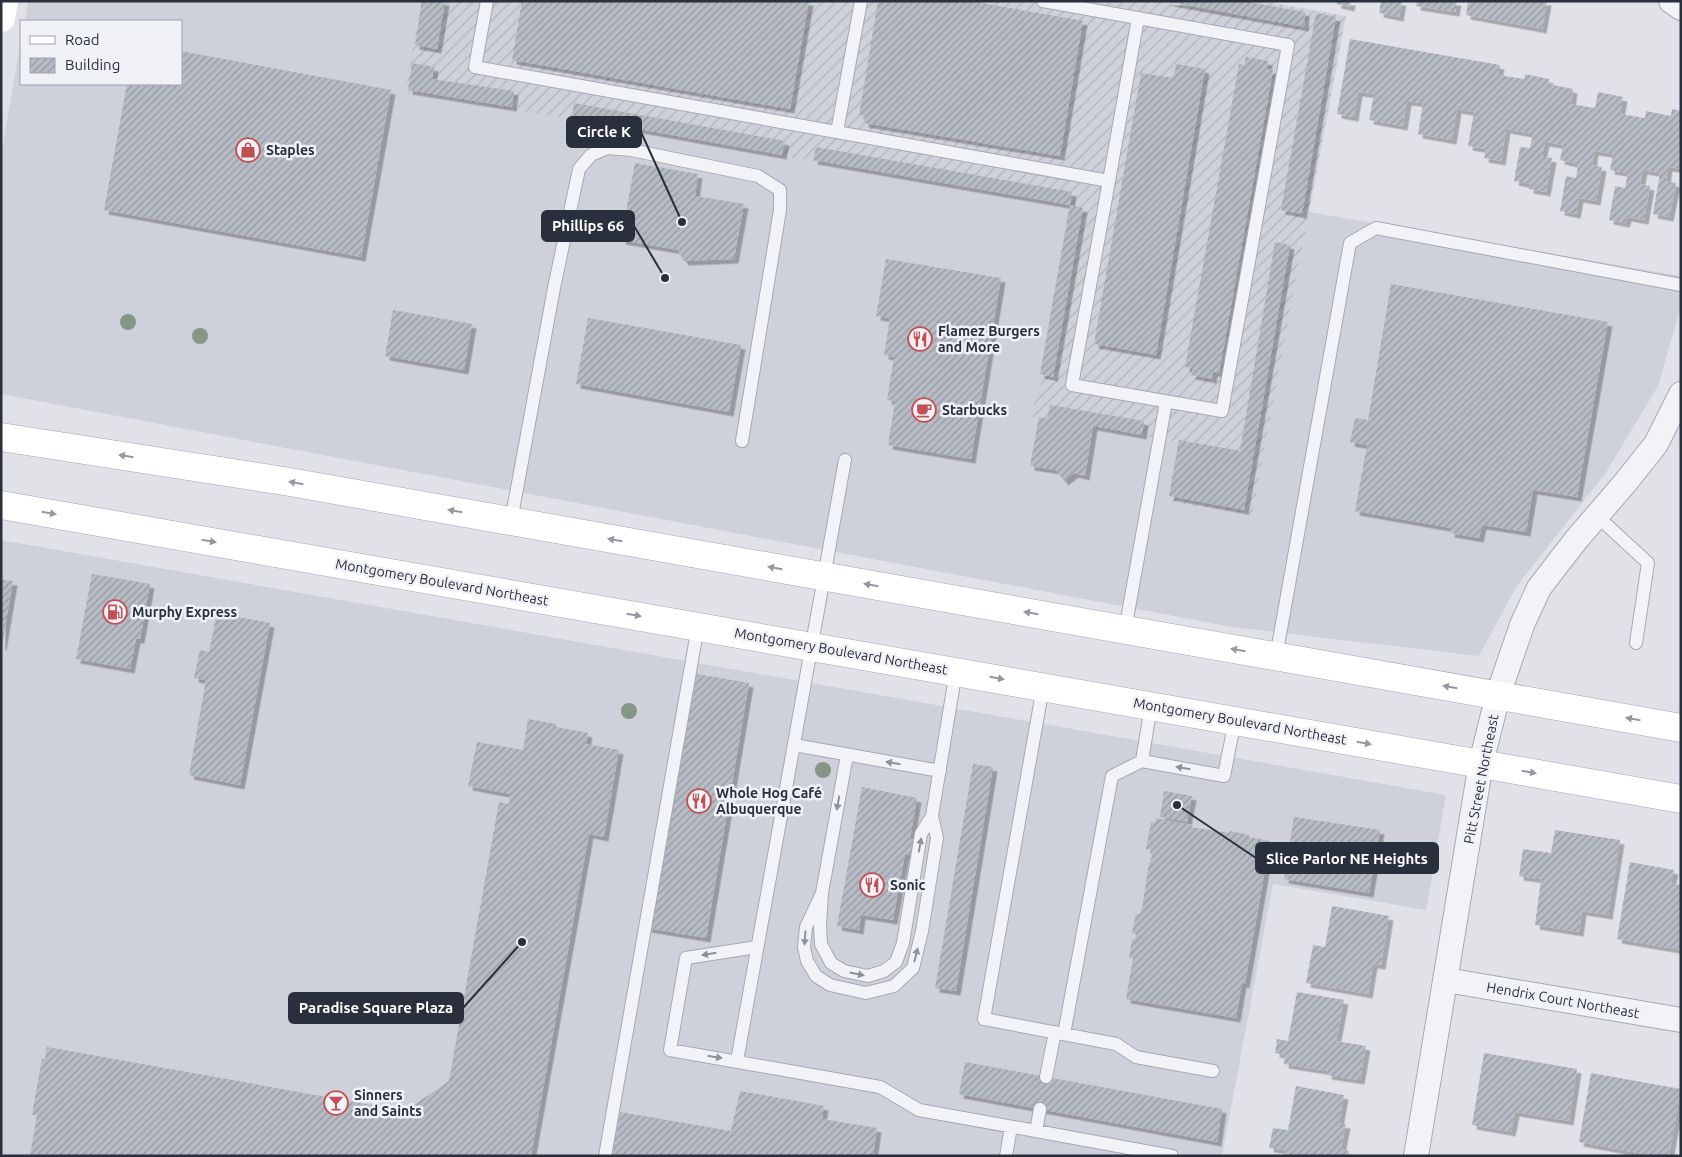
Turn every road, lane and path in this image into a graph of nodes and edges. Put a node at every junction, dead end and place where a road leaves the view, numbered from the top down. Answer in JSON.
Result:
{"nodes":[{"id":1,"x":4,"y":1,"type":"edge"},
{"id":2,"x":487,"y":1,"type":"edge"},
{"id":3,"x":861,"y":1,"type":"edge"},
{"id":4,"x":1042,"y":1,"type":"edge"},
{"id":5,"x":1672,"y":1,"type":"edge"},
{"id":6,"x":1681,"y":8,"type":"edge"},
{"id":7,"x":1,"y":18,"type":"edge"},
{"id":8,"x":1138,"y":18,"type":"junction"},
{"id":9,"x":837,"y":132,"type":"junction"},
{"id":10,"x":1109,"y":181,"type":"junction"},
{"id":11,"x":1681,"y":285,"type":"edge"},
{"id":12,"x":1681,"y":394,"type":"edge"},
{"id":13,"x":1166,"y":402,"type":"junction"},
{"id":14,"x":1,"y":437,"type":"edge"},
{"id":15,"x":742,"y":441,"type":"dead end"},
{"id":16,"x":845,"y":460,"type":"dead end"},
{"id":17,"x":1,"y":505,"type":"edge"},
{"id":18,"x":1597,"y":516,"type":"junction"},
{"id":19,"x":510,"y":521,"type":"junction"},
{"id":20,"x":824,"y":577,"type":"junction"},
{"id":21,"x":698,"y":626,"type":"junction"},
{"id":22,"x":1125,"y":630,"type":"junction"},
{"id":23,"x":1636,"y":643,"type":"dead end"},
{"id":24,"x":811,"y":646,"type":"junction"},
{"id":25,"x":1276,"y":657,"type":"junction"},
{"id":26,"x":956,"y":671,"type":"junction"},
{"id":27,"x":1043,"y":687,"type":"junction"},
{"id":28,"x":1498,"y":695,"type":"junction"},
{"id":29,"x":1151,"y":706,"type":"junction"},
{"id":30,"x":1235,"y":720,"type":"junction"},
{"id":31,"x":1681,"y":728,"type":"edge"},
{"id":32,"x":794,"y":745,"type":"junction"},
{"id":33,"x":847,"y":755,"type":"junction"},
{"id":34,"x":1142,"y":761,"type":"junction"},
{"id":35,"x":1481,"y":763,"type":"junction"},
{"id":36,"x":940,"y":771,"type":"junction"},
{"id":37,"x":1681,"y":799,"type":"edge"},
{"id":38,"x":932,"y":816,"type":"junction"},
{"id":39,"x":822,"y":893,"type":"junction"},
{"id":40,"x":757,"y":947,"type":"junction"},
{"id":41,"x":1446,"y":980,"type":"junction"},
{"id":42,"x":1681,"y":1020,"type":"edge"},
{"id":43,"x":1059,"y":1033,"type":"junction"},
{"id":44,"x":737,"y":1061,"type":"junction"},
{"id":45,"x":1213,"y":1071,"type":"dead end"},
{"id":46,"x":1046,"y":1077,"type":"dead end"},
{"id":47,"x":1040,"y":1109,"type":"dead end"},
{"id":48,"x":1011,"y":1127,"type":"junction"},
{"id":49,"x":1036,"y":1132,"type":"junction"},
{"id":50,"x":605,"y":1156,"type":"edge"},
{"id":51,"x":1006,"y":1156,"type":"edge"},
{"id":52,"x":1172,"y":1156,"type":"edge"},
{"id":53,"x":1416,"y":1156,"type":"edge"}],
"edges":[{"from":1,"to":7,"type":"main road"},
{"from":2,"to":9,"type":"lane"},
{"from":3,"to":9,"type":"lane"},
{"from":4,"to":8,"type":"lane"},
{"from":5,"to":6,"type":"street"},
{"from":8,"to":10,"type":"lane"},
{"from":8,"to":13,"type":"lane"},
{"from":9,"to":10,"type":"lane"},
{"from":10,"to":13,"type":"lane"},
{"from":11,"to":25,"type":"lane"},
{"from":12,"to":18,"type":"street","name":"Pitt Street Northeast"},
{"from":13,"to":22,"type":"lane"},
{"from":19,"to":14,"type":"main road","one_way":true},
{"from":15,"to":19,"type":"lane"},
{"from":16,"to":20,"type":"lane"},
{"from":17,"to":21,"type":"main road","name":"Montgomery Boulevard Northeast","one_way":true},
{"from":18,"to":23,"type":"lane"},
{"from":18,"to":28,"type":"street","name":"Pitt Street Northeast"},
{"from":20,"to":19,"type":"main road","one_way":true},
{"from":22,"to":20,"type":"main road","one_way":true},
{"from":20,"to":24,"type":"lane"},
{"from":21,"to":24,"type":"main road","name":"Montgomery Boulevard Northeast"},
{"from":21,"to":50,"type":"lane"},
{"from":25,"to":22,"type":"main road","one_way":true},
{"from":24,"to":26,"type":"main road","name":"Montgomery Boulevard Northeast"},
{"from":24,"to":32,"type":"lane"},
{"from":28,"to":25,"type":"main road","one_way":true},
{"from":26,"to":27,"type":"main road","name":"Montgomery Boulevard Northeast","one_way":true},
{"from":26,"to":36,"type":"lane"},
{"from":27,"to":29,"type":"main road","name":"Montgomery Boulevard Northeast"},
{"from":27,"to":43,"type":"lane"},
{"from":31,"to":28,"type":"main road","one_way":true},
{"from":28,"to":35,"type":"street","name":"Pitt Street Northeast"},
{"from":29,"to":30,"type":"main road","name":"Montgomery Boulevard Northeast"},
{"from":29,"to":34,"type":"lane"},
{"from":30,"to":34,"type":"lane","one_way":true},
{"from":30,"to":35,"type":"main road","name":"Montgomery Boulevard Northeast","one_way":true},
{"from":32,"to":33,"type":"lane"},
{"from":32,"to":40,"type":"lane"},
{"from":36,"to":33,"type":"lane","one_way":true},
{"from":33,"to":39,"type":"lane","one_way":true},
{"from":34,"to":43,"type":"lane"},
{"from":35,"to":37,"type":"main road","name":"Montgomery Boulevard Northeast","one_way":true},
{"from":35,"to":41,"type":"street","name":"Pitt Street Northeast"},
{"from":36,"to":38,"type":"lane"},
{"from":39,"to":38,"type":"lane","one_way":true},
{"from":39,"to":38,"type":"lane","one_way":true},
{"from":40,"to":44,"type":"lane"},
{"from":40,"to":44,"type":"lane","one_way":true},
{"from":41,"to":42,"type":"street","name":"Hendrix Court Northeast"},
{"from":41,"to":53,"type":"street","name":"Pitt Street Northeast"},
{"from":43,"to":45,"type":"lane"},
{"from":43,"to":46,"type":"lane"},
{"from":44,"to":48,"type":"lane"},
{"from":47,"to":49,"type":"lane"},
{"from":48,"to":49,"type":"lane"},
{"from":48,"to":51,"type":"lane"},
{"from":49,"to":52,"type":"lane"}]}
